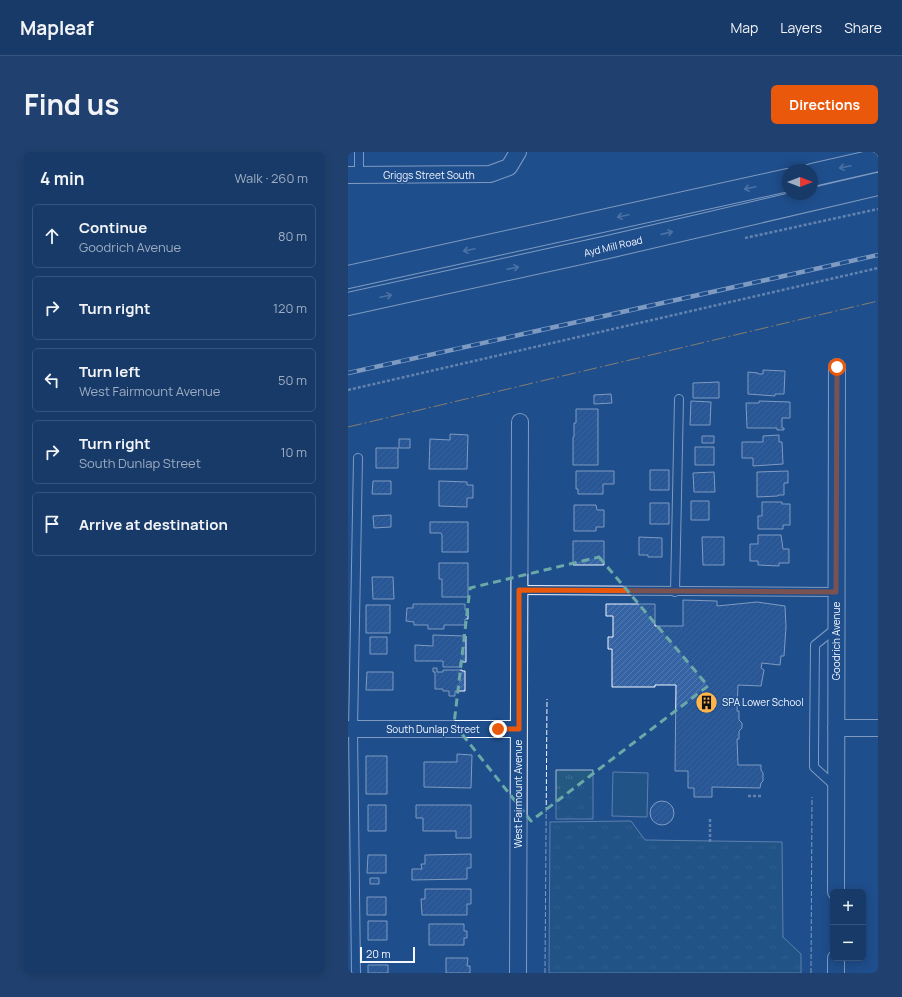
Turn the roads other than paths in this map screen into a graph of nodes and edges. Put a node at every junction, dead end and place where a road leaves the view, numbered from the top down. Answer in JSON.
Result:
{"nodes":[{"id":1,"x":360,"y":152,"type":"edge"},
{"id":2,"x":518,"y":152,"type":"edge"},
{"id":3,"x":878,"y":160,"type":"edge"},
{"id":4,"x":818,"y":173,"type":"edge"},
{"id":5,"x":354,"y":175,"type":"edge"},
{"id":6,"x":782,"y":181,"type":"edge"},
{"id":7,"x":878,"y":184,"type":"edge"},
{"id":8,"x":348,"y":277,"type":"edge"},
{"id":9,"x":348,"y":304,"type":"edge"},
{"id":10,"x":837,"y":367,"type":"dead end"},
{"id":11,"x":679,"y":399,"type":"dead end"},
{"id":12,"x":520,"y":422,"type":"dead end"},
{"id":13,"x":358,"y":458,"type":"dead end"},
{"id":14,"x":519,"y":590,"type":"junction"},
{"id":15,"x":675,"y":592,"type":"junction"},
{"id":16,"x":836,"y":592,"type":"junction"},
{"id":17,"x":836,"y":628,"type":"junction"},
{"id":18,"x":836,"y":728,"type":"junction"},
{"id":19,"x":878,"y":728,"type":"edge"},
{"id":20,"x":351,"y":729,"type":"edge"},
{"id":21,"x":519,"y":729,"type":"junction"},
{"id":22,"x":836,"y":787,"type":"junction"},
{"id":23,"x":836,"y":889,"type":"edge"},
{"id":24,"x":836,"y":961,"type":"edge"},
{"id":25,"x":356,"y":973,"type":"edge"},
{"id":26,"x":518,"y":973,"type":"edge"},
{"id":27,"x":836,"y":973,"type":"edge"}],
"edges":[{"from":1,"to":5,"type":"lane"},
{"from":2,"to":5,"type":"street","name":"Griggs Street South"},
{"from":3,"to":4,"type":"main road","one_way":true},
{"from":6,"to":8,"type":"main road","one_way":true},
{"from":9,"to":7,"type":"main road","name":"Ayd Mill Road","one_way":true},
{"from":10,"to":16,"type":"street","name":"Goodrich Avenue"},
{"from":11,"to":15,"type":"lane"},
{"from":12,"to":14,"type":"street","name":"West Fairmount Avenue"},
{"from":13,"to":20,"type":"lane"},
{"from":14,"to":15,"type":"lane"},
{"from":14,"to":21,"type":"street","name":"West Fairmount Avenue"},
{"from":15,"to":16,"type":"lane"},
{"from":16,"to":17,"type":"street","name":"Goodrich Avenue"},
{"from":17,"to":18,"type":"street","name":"Goodrich Avenue"},
{"from":17,"to":22,"type":"lane"},
{"from":18,"to":19,"type":"street"},
{"from":18,"to":22,"type":"street","name":"Goodrich Avenue"},
{"from":20,"to":21,"type":"street","name":"South Dunlap Street"},
{"from":20,"to":25,"type":"lane"},
{"from":21,"to":26,"type":"street","name":"West Fairmount Avenue"},
{"from":22,"to":23,"type":"street","name":"Goodrich Avenue"},
{"from":24,"to":27,"type":"street"}]}
